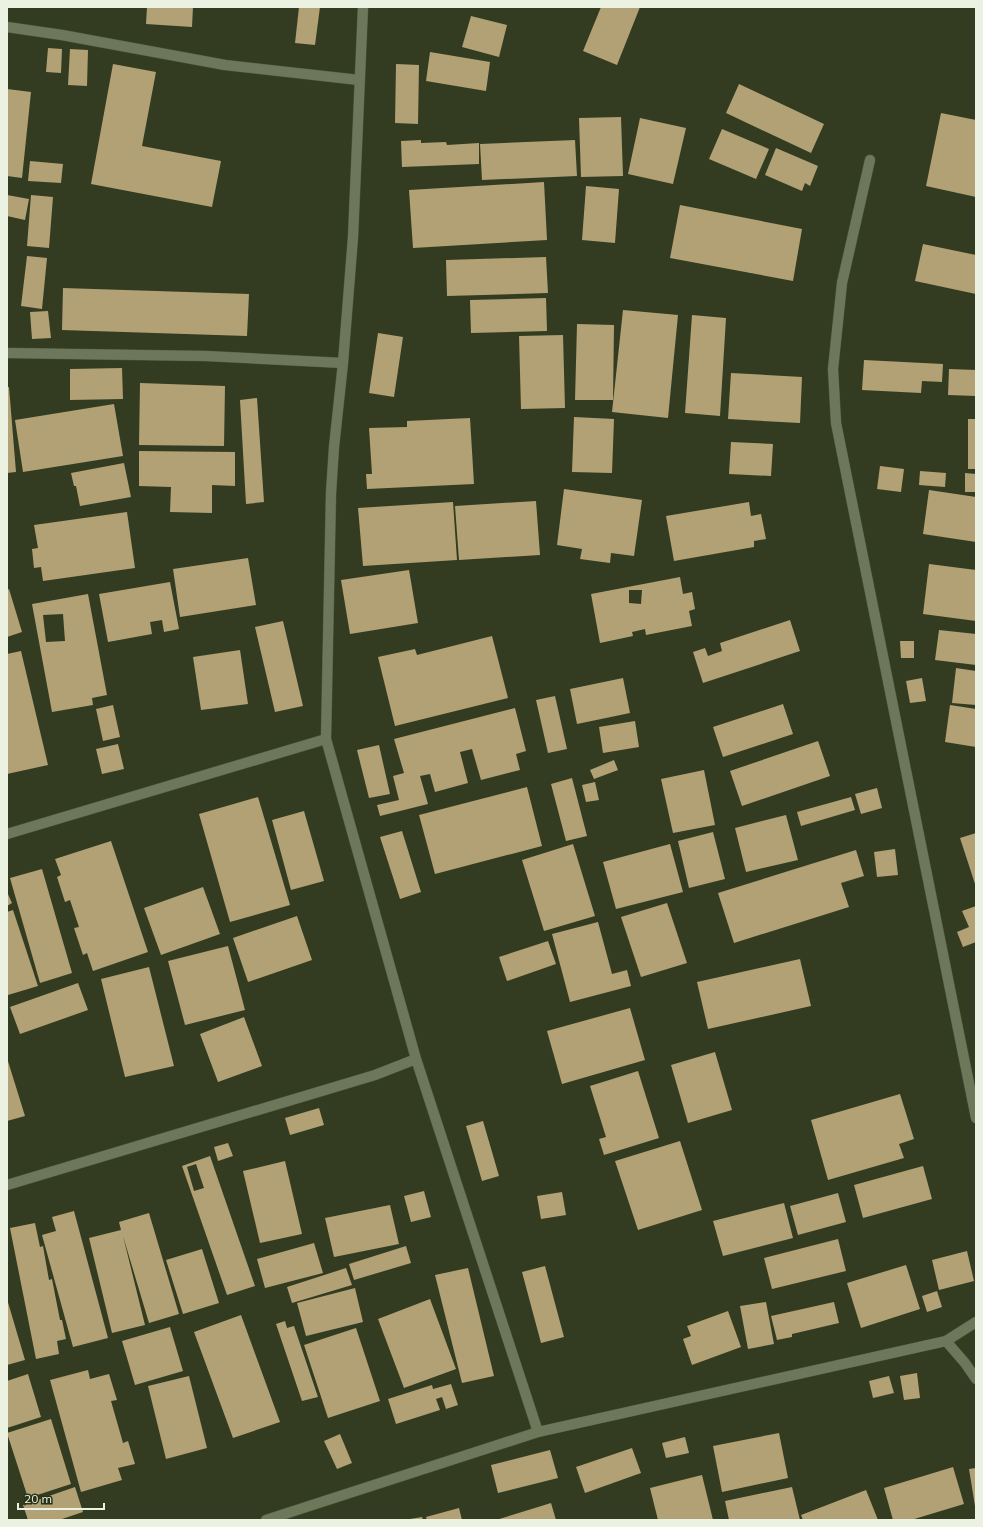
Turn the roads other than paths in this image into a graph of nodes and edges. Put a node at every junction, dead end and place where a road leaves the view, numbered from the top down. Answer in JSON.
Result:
{"nodes":[{"id":1,"x":363,"y":7,"type":"edge"},
{"id":2,"x":7,"y":27,"type":"edge"},
{"id":3,"x":359,"y":80,"type":"junction"},
{"id":4,"x":870,"y":160,"type":"dead end"},
{"id":5,"x":7,"y":353,"type":"edge"},
{"id":6,"x":343,"y":363,"type":"junction"},
{"id":7,"x":326,"y":739,"type":"junction"},
{"id":8,"x":7,"y":834,"type":"edge"},
{"id":9,"x":416,"y":1059,"type":"junction"},
{"id":10,"x":976,"y":1118,"type":"edge"},
{"id":11,"x":7,"y":1185,"type":"edge"},
{"id":12,"x":976,"y":1322,"type":"edge"},
{"id":13,"x":946,"y":1341,"type":"junction"},
{"id":14,"x":976,"y":1379,"type":"edge"},
{"id":15,"x":538,"y":1432,"type":"junction"},
{"id":16,"x":266,"y":1520,"type":"edge"}],
"edges":[{"from":1,"to":3,"type":"street"},
{"from":2,"to":3,"type":"street"},
{"from":3,"to":6,"type":"street"},
{"from":4,"to":10,"type":"street"},
{"from":5,"to":6,"type":"street"},
{"from":6,"to":7,"type":"street"},
{"from":7,"to":8,"type":"street"},
{"from":7,"to":9,"type":"street"},
{"from":9,"to":11,"type":"street"},
{"from":9,"to":15,"type":"street"},
{"from":12,"to":13,"type":"street"},
{"from":13,"to":14,"type":"street"},
{"from":13,"to":15,"type":"street"},
{"from":15,"to":16,"type":"street"}]}
